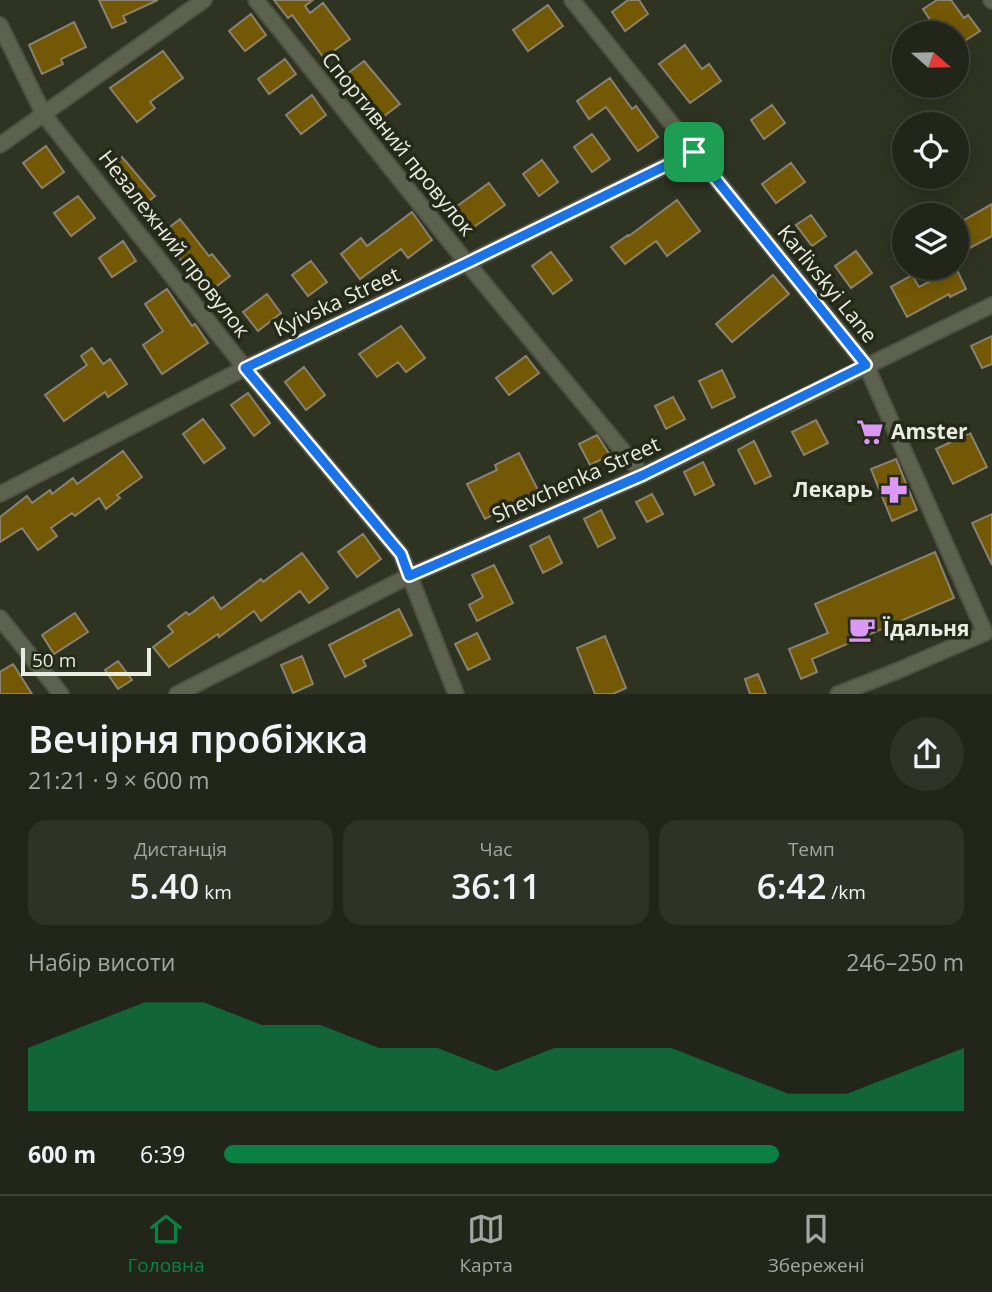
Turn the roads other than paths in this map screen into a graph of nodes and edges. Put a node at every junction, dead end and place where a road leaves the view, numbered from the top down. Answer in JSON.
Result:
{"nodes":[{"id":1,"x":204,"y":0,"type":"edge"},
{"id":2,"x":256,"y":0,"type":"edge"},
{"id":3,"x":572,"y":0,"type":"edge"},
{"id":4,"x":0,"y":25,"type":"edge"},
{"id":5,"x":44,"y":115,"type":"junction"},
{"id":6,"x":0,"y":145,"type":"edge"},
{"id":7,"x":694,"y":152,"type":"junction"},
{"id":8,"x":467,"y":263,"type":"junction"},
{"id":9,"x":992,"y":305,"type":"edge"},
{"id":10,"x":866,"y":365,"type":"junction"},
{"id":11,"x":245,"y":368,"type":"junction"},
{"id":12,"x":643,"y":475,"type":"junction"},
{"id":13,"x":0,"y":494,"type":"edge"},
{"id":14,"x":409,"y":576,"type":"junction"},
{"id":15,"x":0,"y":618,"type":"edge"},
{"id":16,"x":61,"y":694,"type":"edge"},
{"id":17,"x":177,"y":694,"type":"edge"},
{"id":18,"x":456,"y":694,"type":"edge"},
{"id":19,"x":838,"y":694,"type":"edge"}],
"edges":[{"from":1,"to":5,"type":"street"},
{"from":2,"to":8,"type":"street","name":"Спортивний провулок"},
{"from":3,"to":7,"type":"street","name":"Karlіvskyi Lane"},
{"from":4,"to":5,"type":"street","name":"Незалежний провулок"},
{"from":5,"to":6,"type":"street"},
{"from":5,"to":11,"type":"street","name":"Незалежний провулок"},
{"from":7,"to":8,"type":"street","name":"Kyivska Street"},
{"from":7,"to":10,"type":"street","name":"Karlіvskyi Lane"},
{"from":8,"to":11,"type":"street","name":"Kyivska Street"},
{"from":8,"to":12,"type":"street","name":"Спортивний провулок"},
{"from":9,"to":10,"type":"street","name":"Shevchenka Street"},
{"from":10,"to":12,"type":"street","name":"Shevchenka Street"},
{"from":10,"to":19,"type":"street","name":"Karlіvskyi Lane"},
{"from":11,"to":13,"type":"street","name":"Kyivska Street"},
{"from":11,"to":14,"type":"street","name":"Незалежний провулок"},
{"from":12,"to":14,"type":"street","name":"Shevchenka Street"},
{"from":14,"to":17,"type":"street","name":"Shevchenka Street"},
{"from":14,"to":18,"type":"street","name":"Незалежний провулок"},
{"from":15,"to":16,"type":"street"}]}
